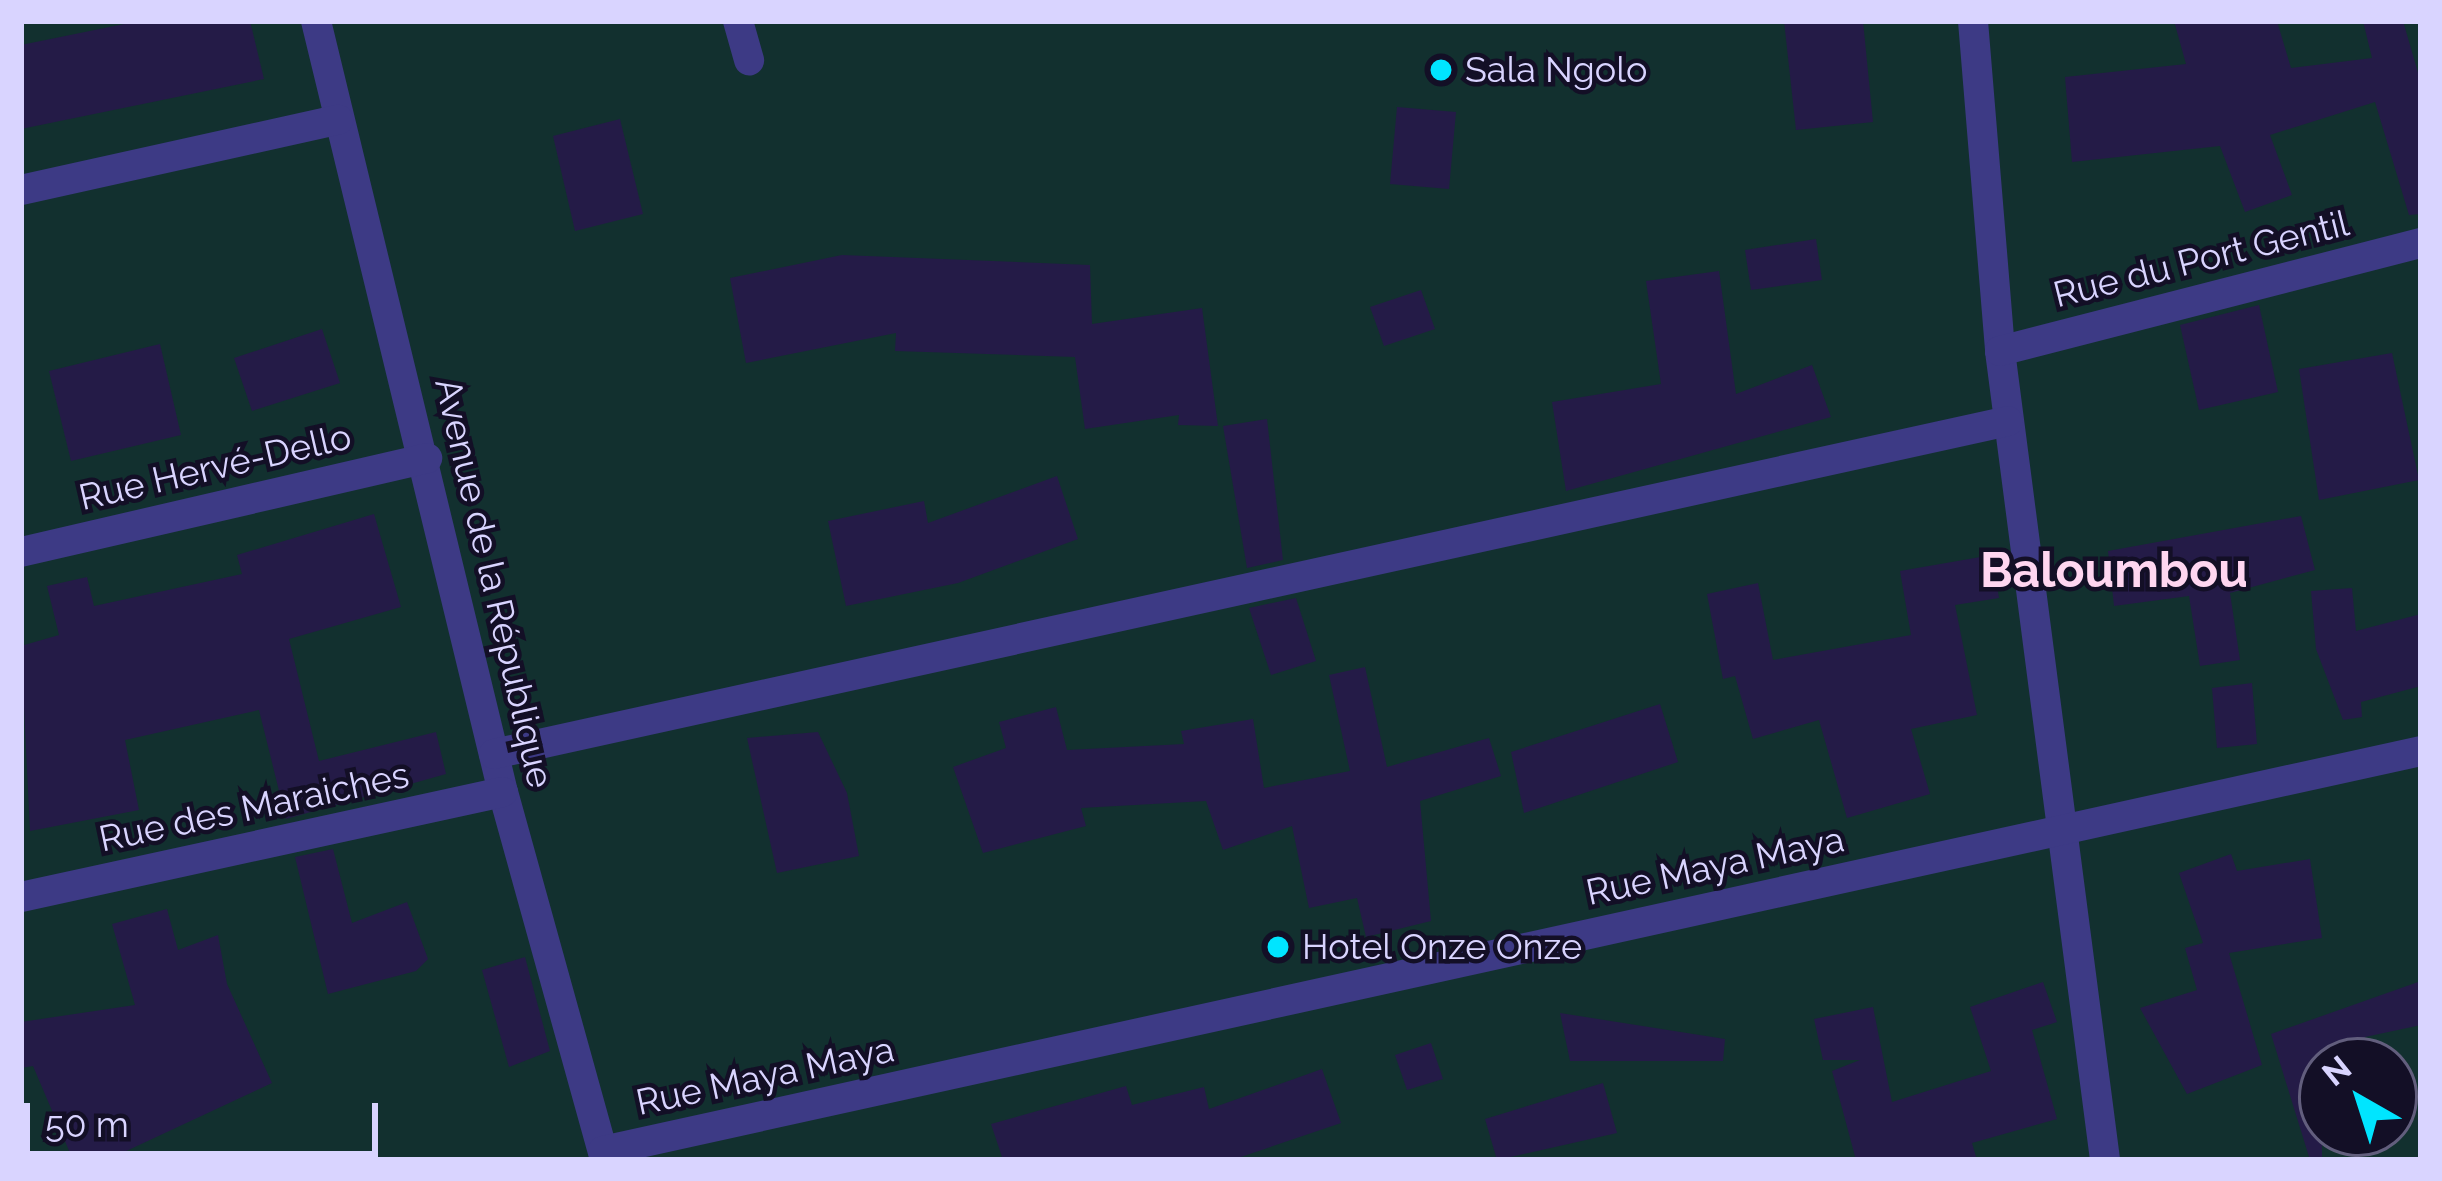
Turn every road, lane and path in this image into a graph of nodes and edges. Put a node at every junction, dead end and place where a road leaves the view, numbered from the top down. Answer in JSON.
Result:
{"nodes":[{"id":1,"x":316,"y":21,"type":"edge"},
{"id":2,"x":739,"y":21,"type":"edge"},
{"id":3,"x":1972,"y":21,"type":"edge"},
{"id":4,"x":749,"y":60,"type":"dead end"},
{"id":5,"x":338,"y":120,"type":"junction"},
{"id":6,"x":21,"y":190,"type":"edge"},
{"id":7,"x":2421,"y":243,"type":"edge"},
{"id":8,"x":2000,"y":351,"type":"junction"},
{"id":9,"x":2008,"y":422,"type":"junction"},
{"id":10,"x":427,"y":458,"type":"junction"},
{"id":11,"x":21,"y":552,"type":"edge"},
{"id":12,"x":2421,"y":751,"type":"edge"},
{"id":13,"x":494,"y":754,"type":"junction"},
{"id":14,"x":503,"y":792,"type":"junction"},
{"id":15,"x":2058,"y":830,"type":"junction"},
{"id":16,"x":21,"y":897,"type":"edge"},
{"id":17,"x":604,"y":1156,"type":"edge"},
{"id":18,"x":2105,"y":1160,"type":"edge"}],
"edges":[{"from":1,"to":5,"type":"street","name":"Avenue de la République"},
{"from":2,"to":4,"type":"street"},
{"from":3,"to":8,"type":"street"},
{"from":5,"to":6,"type":"street"},
{"from":5,"to":10,"type":"street","name":"Avenue de la République"},
{"from":7,"to":8,"type":"street","name":"Rue du Port Gentil"},
{"from":8,"to":9,"type":"street"},
{"from":9,"to":13,"type":"street"},
{"from":9,"to":15,"type":"street"},
{"from":10,"to":11,"type":"street","name":"Rue Hervé-Dello"},
{"from":10,"to":13,"type":"street","name":"Avenue de la République"},
{"from":12,"to":15,"type":"street","name":"Rue Maya Maya"},
{"from":13,"to":14,"type":"street","name":"Avenue de la République"},
{"from":14,"to":16,"type":"street","name":"Rue des Maraiches"},
{"from":14,"to":17,"type":"street","name":"Avenue de la République"},
{"from":15,"to":17,"type":"street","name":"Rue Maya Maya"},
{"from":15,"to":18,"type":"street"}]}
